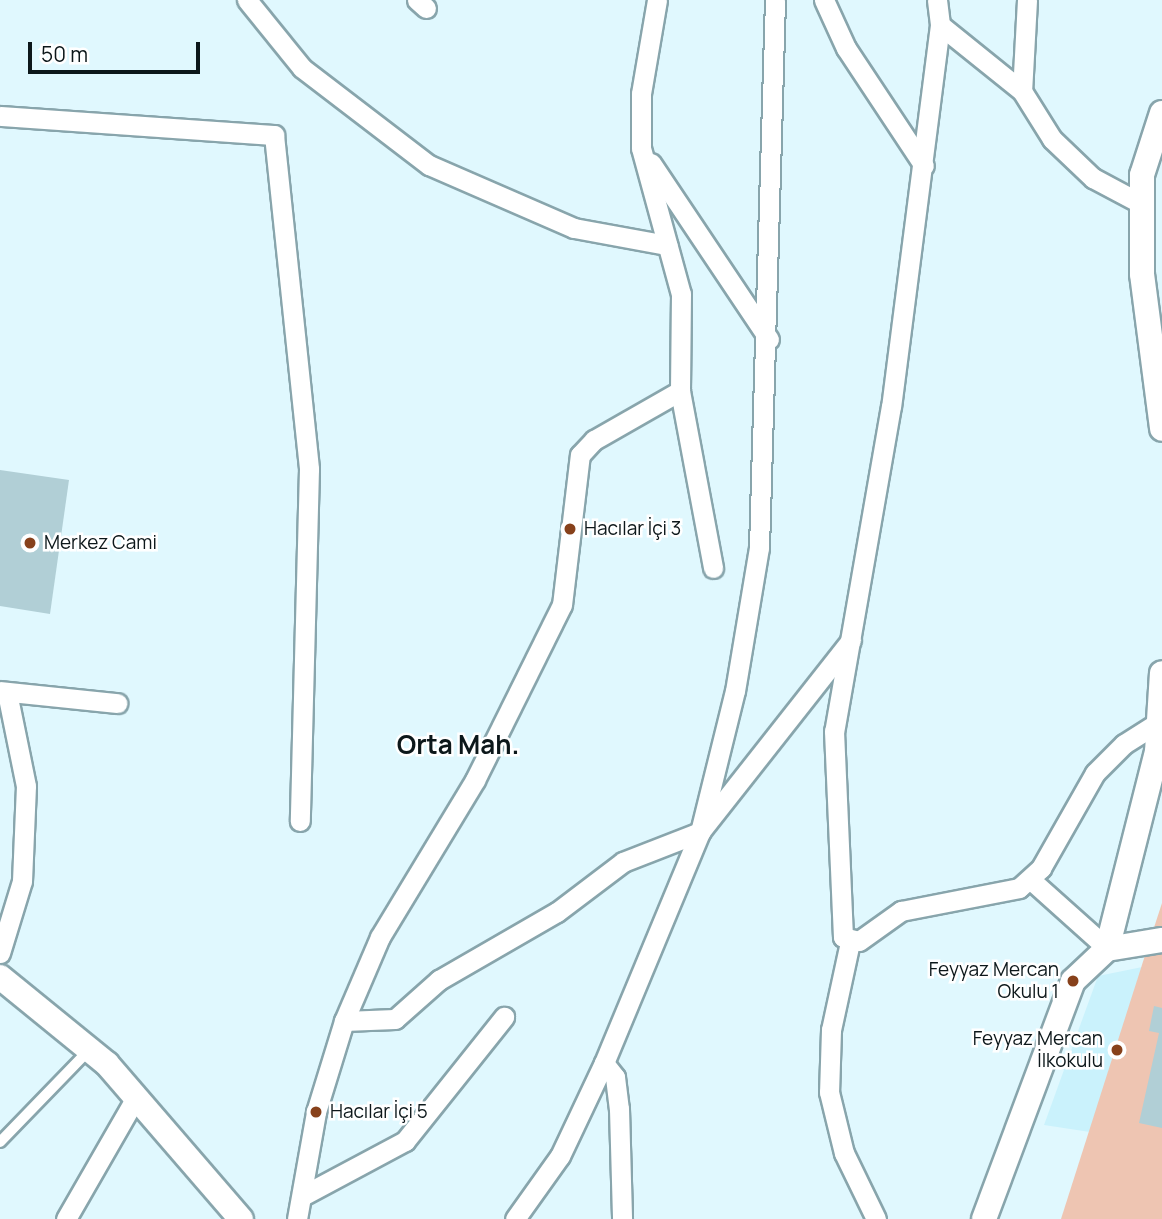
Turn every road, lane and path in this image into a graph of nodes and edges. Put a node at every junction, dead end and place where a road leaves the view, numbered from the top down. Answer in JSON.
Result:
{"nodes":[{"id":1,"x":247,"y":0,"type":"edge"},
{"id":2,"x":657,"y":0,"type":"edge"},
{"id":3,"x":775,"y":0,"type":"edge"},
{"id":4,"x":824,"y":0,"type":"edge"},
{"id":5,"x":937,"y":0,"type":"edge"},
{"id":6,"x":1027,"y":0,"type":"edge"},
{"id":7,"x":940,"y":25,"type":"junction"},
{"id":8,"x":1022,"y":91,"type":"junction"},
{"id":9,"x":1162,"y":113,"type":"edge"},
{"id":10,"x":0,"y":116,"type":"edge"},
{"id":11,"x":641,"y":148,"type":"junction"},
{"id":12,"x":924,"y":166,"type":"junction"},
{"id":13,"x":1142,"y":204,"type":"junction"},
{"id":14,"x":667,"y":245,"type":"junction"},
{"id":15,"x":769,"y":339,"type":"junction"},
{"id":16,"x":680,"y":391,"type":"junction"},
{"id":17,"x":1162,"y":429,"type":"edge"},
{"id":18,"x":713,"y":568,"type":"dead end"},
{"id":19,"x":852,"y":639,"type":"junction"},
{"id":20,"x":1162,"y":673,"type":"edge"},
{"id":21,"x":3,"y":692,"type":"edge"},
{"id":22,"x":117,"y":703,"type":"dead end"},
{"id":23,"x":1159,"y":722,"type":"junction"},
{"id":24,"x":300,"y":821,"type":"dead end"},
{"id":25,"x":700,"y":832,"type":"junction"},
{"id":26,"x":1031,"y":880,"type":"junction"},
{"id":27,"x":1162,"y":940,"type":"edge"},
{"id":28,"x":850,"y":942,"type":"junction"},
{"id":29,"x":1106,"y":948,"type":"junction"},
{"id":30,"x":0,"y":953,"type":"edge"},
{"id":31,"x":0,"y":977,"type":"edge"},
{"id":32,"x":504,"y":1017,"type":"dead end"},
{"id":33,"x":344,"y":1021,"type":"junction"},
{"id":34,"x":89,"y":1050,"type":"junction"},
{"id":35,"x":604,"y":1063,"type":"junction"},
{"id":36,"x":135,"y":1099,"type":"junction"},
{"id":37,"x":0,"y":1142,"type":"edge"},
{"id":38,"x":302,"y":1196,"type":"junction"},
{"id":39,"x":238,"y":1218,"type":"edge"},
{"id":40,"x":66,"y":1219,"type":"edge"},
{"id":41,"x":298,"y":1219,"type":"edge"},
{"id":42,"x":515,"y":1219,"type":"edge"},
{"id":43,"x":622,"y":1219,"type":"edge"},
{"id":44,"x":876,"y":1219,"type":"edge"},
{"id":45,"x":984,"y":1219,"type":"edge"}],
"edges":[{"from":1,"to":14,"type":"street"},
{"from":2,"to":11,"type":"street"},
{"from":3,"to":15,"type":"street"},
{"from":4,"to":12,"type":"street"},
{"from":5,"to":7,"type":"street"},
{"from":6,"to":8,"type":"street"},
{"from":7,"to":8,"type":"street"},
{"from":7,"to":12,"type":"street"},
{"from":8,"to":13,"type":"street"},
{"from":9,"to":13,"type":"street"},
{"from":10,"to":24,"type":"street"},
{"from":11,"to":14,"type":"street"},
{"from":11,"to":15,"type":"street"},
{"from":12,"to":19,"type":"street"},
{"from":13,"to":17,"type":"street"},
{"from":14,"to":16,"type":"street"},
{"from":15,"to":25,"type":"street"},
{"from":16,"to":18,"type":"street"},
{"from":16,"to":33,"type":"street"},
{"from":19,"to":25,"type":"street"},
{"from":19,"to":28,"type":"street"},
{"from":20,"to":23,"type":"street"},
{"from":21,"to":22,"type":"street"},
{"from":21,"to":30,"type":"street"},
{"from":23,"to":26,"type":"street"},
{"from":23,"to":29,"type":"street"},
{"from":25,"to":33,"type":"street"},
{"from":25,"to":35,"type":"street"},
{"from":26,"to":28,"type":"street"},
{"from":26,"to":29,"type":"street"},
{"from":27,"to":29,"type":"street"},
{"from":28,"to":44,"type":"street"},
{"from":29,"to":45,"type":"street"},
{"from":31,"to":34,"type":"street"},
{"from":32,"to":38,"type":"street"},
{"from":33,"to":38,"type":"street"},
{"from":34,"to":36,"type":"street"},
{"from":34,"to":37,"type":"lane"},
{"from":35,"to":42,"type":"street"},
{"from":35,"to":43,"type":"street"},
{"from":36,"to":39,"type":"street"},
{"from":36,"to":40,"type":"street"},
{"from":38,"to":41,"type":"street"}]}
